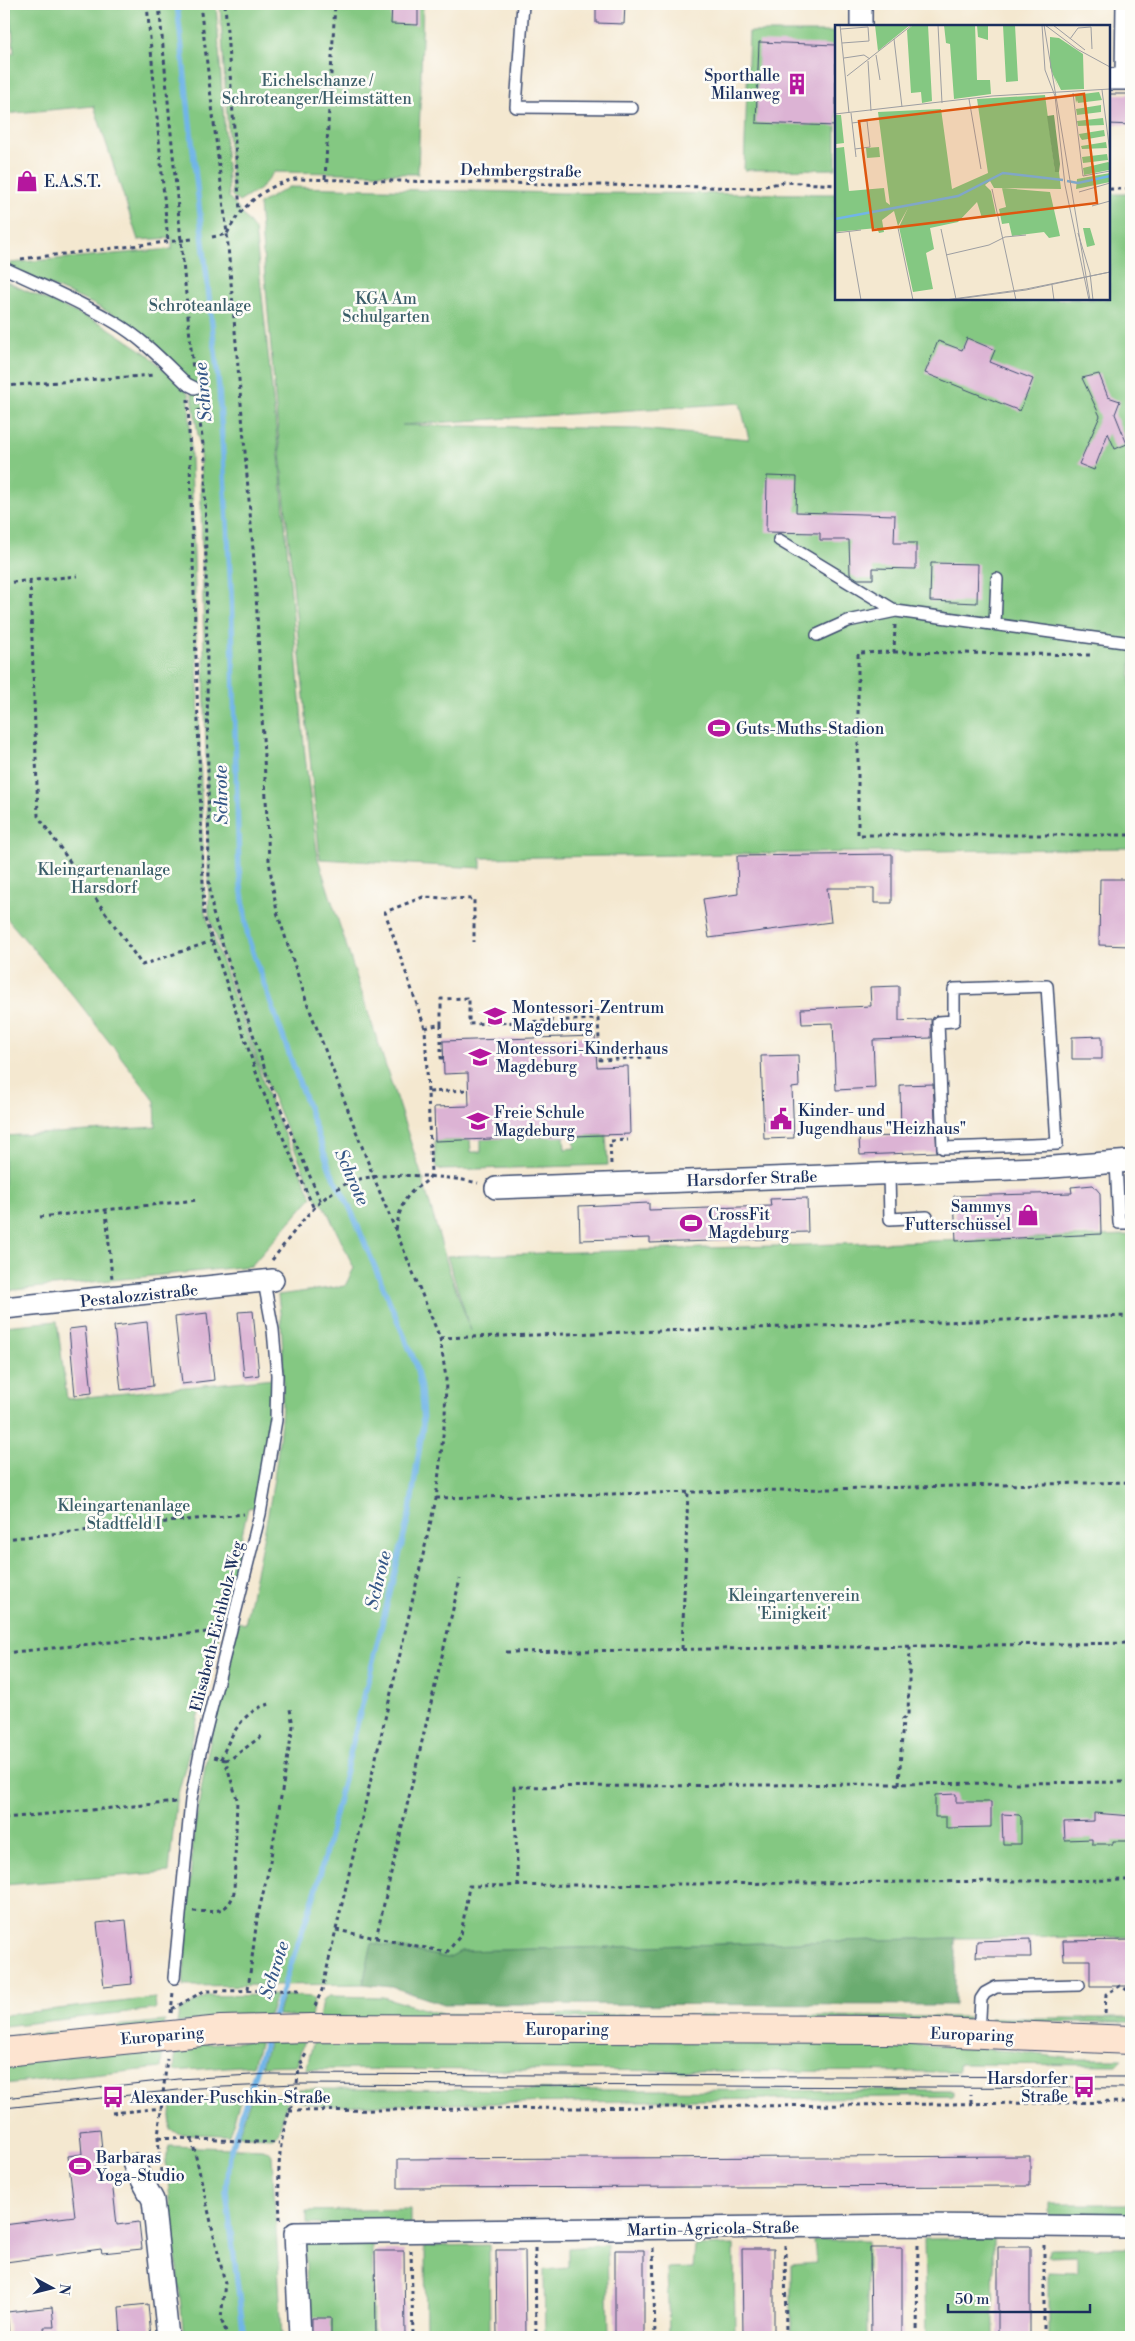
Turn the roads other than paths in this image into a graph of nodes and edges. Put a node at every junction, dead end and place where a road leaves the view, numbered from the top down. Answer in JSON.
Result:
{"nodes":[{"id":1,"x":523,"y":4,"type":"edge"},
{"id":2,"x":861,"y":4,"type":"edge"},
{"id":3,"x":1128,"y":4,"type":"edge"},
{"id":4,"x":861,"y":25,"type":"edge"},
{"id":5,"x":1110,"y":79,"type":"edge"},
{"id":6,"x":632,"y":108,"type":"dead end"},
{"id":7,"x":4,"y":268,"type":"edge"},
{"id":8,"x":192,"y":392,"type":"road end"},
{"id":9,"x":779,"y":540,"type":"dead end"},
{"id":10,"x":997,"y":579,"type":"dead end"},
{"id":11,"x":896,"y":611,"type":"junction"},
{"id":12,"x":995,"y":624,"type":"junction"},
{"id":13,"x":817,"y":635,"type":"dead end"},
{"id":14,"x":1131,"y":643,"type":"edge"},
{"id":15,"x":943,"y":1148,"type":"joint"},
{"id":16,"x":1124,"y":1161,"type":"edge"},
{"id":17,"x":889,"y":1174,"type":"junction"},
{"id":18,"x":496,"y":1188,"type":"road end"},
{"id":19,"x":927,"y":1217,"type":"dead end"},
{"id":20,"x":1131,"y":1222,"type":"edge"},
{"id":21,"x":268,"y":1281,"type":"joint"},
{"id":22,"x":4,"y":1308,"type":"edge"},
{"id":23,"x":174,"y":1978,"type":"road end"},
{"id":24,"x":1079,"y":1985,"type":"dead end"},
{"id":25,"x":979,"y":2035,"type":"junction"},
{"id":26,"x":1131,"y":2040,"type":"edge"},
{"id":27,"x":4,"y":2052,"type":"edge"},
{"id":28,"x":134,"y":2166,"type":"dead end"},
{"id":29,"x":1131,"y":2227,"type":"edge"},
{"id":30,"x":168,"y":2337,"type":"edge"},
{"id":31,"x":300,"y":2337,"type":"edge"}],
"edges":[{"from":1,"to":6,"type":"lane"},
{"from":2,"to":4,"type":"street"},
{"from":3,"to":5,"type":"street"},
{"from":7,"to":8,"type":"lane"},
{"from":9,"to":11,"type":"lane"},
{"from":10,"to":12,"type":"lane"},
{"from":11,"to":12,"type":"lane"},
{"from":11,"to":13,"type":"lane"},
{"from":12,"to":14,"type":"lane"},
{"from":15,"to":15,"type":"lane"},
{"from":16,"to":17,"type":"street","name":"Harsdorfer Straße"},
{"from":16,"to":20,"type":"lane"},
{"from":17,"to":18,"type":"street","name":"Harsdorfer Straße"},
{"from":17,"to":19,"type":"lane"},
{"from":21,"to":22,"type":"street","name":"Pestalozzistraße"},
{"from":21,"to":23,"type":"lane","name":"Elisabeth-Eichholz-Weg"},
{"from":24,"to":25,"type":"lane"},
{"from":25,"to":26,"type":"main road","name":"Europaring"},
{"from":25,"to":27,"type":"main road","name":"Europaring"},
{"from":28,"to":30,"type":"street"},
{"from":29,"to":31,"type":"street","name":"Martin-Agricola-Straße"}]}
